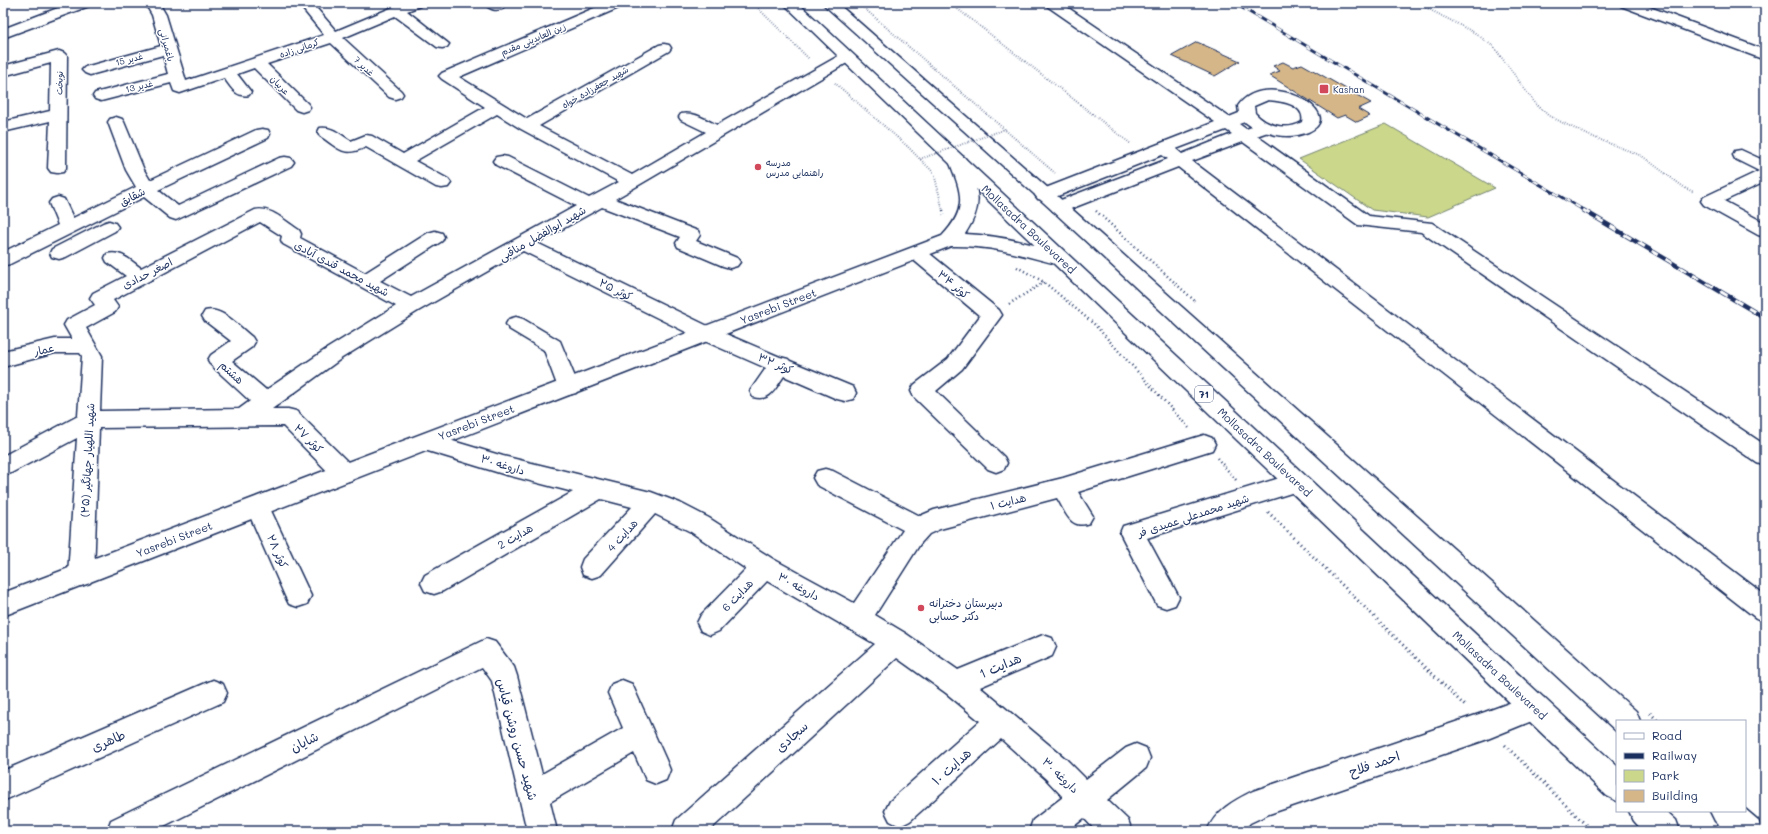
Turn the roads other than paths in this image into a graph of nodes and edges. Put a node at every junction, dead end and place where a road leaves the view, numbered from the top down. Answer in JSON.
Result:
{"nodes":[{"id":1,"x":84,"y":3,"type":"edge"},
{"id":2,"x":152,"y":3,"type":"edge"},
{"id":3,"x":305,"y":3,"type":"edge"},
{"id":4,"x":415,"y":3,"type":"edge"},
{"id":5,"x":618,"y":3,"type":"edge"},
{"id":6,"x":790,"y":3,"type":"edge"},
{"id":7,"x":829,"y":3,"type":"edge"},
{"id":8,"x":1052,"y":3,"type":"edge"},
{"id":9,"x":1626,"y":3,"type":"edge"},
{"id":10,"x":396,"y":11,"type":"junction"},
{"id":11,"x":6,"y":29,"type":"edge"},
{"id":12,"x":333,"y":37,"type":"junction"},
{"id":13,"x":442,"y":44,"type":"dead end"},
{"id":14,"x":664,"y":48,"type":"dead end"},
{"id":15,"x":168,"y":49,"type":"junction"},
{"id":16,"x":1765,"y":55,"type":"edge"},
{"id":17,"x":847,"y":56,"type":"junction"},
{"id":18,"x":257,"y":63,"type":"junction"},
{"id":19,"x":90,"y":70,"type":"dead end"},
{"id":20,"x":3,"y":71,"type":"edge"},
{"id":21,"x":228,"y":72,"type":"junction"},
{"id":22,"x":178,"y":83,"type":"junction"},
{"id":23,"x":243,"y":92,"type":"dead end"},
{"id":24,"x":395,"y":94,"type":"dead end"},
{"id":25,"x":101,"y":96,"type":"dead end"},
{"id":26,"x":302,"y":107,"type":"dead end"},
{"id":27,"x":497,"y":107,"type":"junction"},
{"id":28,"x":59,"y":114,"type":"junction"},
{"id":29,"x":1248,"y":115,"type":"junction"},
{"id":30,"x":687,"y":117,"type":"dead end"},
{"id":31,"x":116,"y":122,"type":"dead end"},
{"id":32,"x":1227,"y":123,"type":"junction"},
{"id":33,"x":527,"y":126,"type":"junction"},
{"id":34,"x":3,"y":127,"type":"edge"},
{"id":35,"x":1266,"y":127,"type":"junction"},
{"id":36,"x":326,"y":132,"type":"dead end"},
{"id":37,"x":718,"y":132,"type":"junction"},
{"id":38,"x":262,"y":134,"type":"dead end"},
{"id":39,"x":1244,"y":136,"type":"junction"},
{"id":40,"x":1164,"y":148,"type":"junction"},
{"id":41,"x":1740,"y":155,"type":"dead end"},
{"id":42,"x":1180,"y":160,"type":"junction"},
{"id":43,"x":402,"y":161,"type":"junction"},
{"id":44,"x":502,"y":161,"type":"dead end"},
{"id":45,"x":958,"y":161,"type":"junction"},
{"id":46,"x":284,"y":162,"type":"dead end"},
{"id":47,"x":57,"y":168,"type":"dead end"},
{"id":48,"x":1765,"y":168,"type":"edge"},
{"id":49,"x":1765,"y":175,"type":"edge"},
{"id":50,"x":632,"y":182,"type":"junction"},
{"id":51,"x":442,"y":183,"type":"dead end"},
{"id":52,"x":146,"y":188,"type":"junction"},
{"id":53,"x":1052,"y":201,"type":"junction"},
{"id":54,"x":58,"y":203,"type":"dead end"},
{"id":55,"x":595,"y":203,"type":"junction"},
{"id":56,"x":261,"y":214,"type":"joint"},
{"id":57,"x":110,"y":227,"type":"dead end"},
{"id":58,"x":68,"y":228,"type":"junction"},
{"id":59,"x":1765,"y":231,"type":"edge"},
{"id":60,"x":435,"y":237,"type":"dead end"},
{"id":61,"x":46,"y":239,"type":"junction"},
{"id":62,"x":949,"y":240,"type":"junction"},
{"id":63,"x":524,"y":244,"type":"junction"},
{"id":64,"x":917,"y":253,"type":"junction"},
{"id":65,"x":114,"y":258,"type":"dead end"},
{"id":66,"x":1060,"y":259,"type":"junction"},
{"id":67,"x":3,"y":260,"type":"edge"},
{"id":68,"x":730,"y":262,"type":"dead end"},
{"id":69,"x":140,"y":277,"type":"junction"},
{"id":70,"x":366,"y":281,"type":"junction"},
{"id":71,"x":411,"y":306,"type":"junction"},
{"id":72,"x":212,"y":316,"type":"dead end"},
{"id":73,"x":516,"y":324,"type":"dead end"},
{"id":74,"x":707,"y":334,"type":"junction"},
{"id":75,"x":87,"y":346,"type":"junction"},
{"id":76,"x":3,"y":359,"type":"edge"},
{"id":77,"x":781,"y":364,"type":"junction"},
{"id":78,"x":568,"y":387,"type":"junction"},
{"id":79,"x":761,"y":391,"type":"dead end"},
{"id":80,"x":845,"y":393,"type":"dead end"},
{"id":81,"x":265,"y":402,"type":"junction"},
{"id":82,"x":243,"y":418,"type":"junction"},
{"id":83,"x":90,"y":420,"type":"junction"},
{"id":84,"x":426,"y":442,"type":"junction"},
{"id":85,"x":1204,"y":444,"type":"road end"},
{"id":86,"x":1765,"y":457,"type":"edge"},
{"id":87,"x":996,"y":463,"type":"dead end"},
{"id":88,"x":3,"y":467,"type":"edge"},
{"id":89,"x":344,"y":473,"type":"junction"},
{"id":90,"x":825,"y":478,"type":"dead end"},
{"id":91,"x":1296,"y":482,"type":"junction"},
{"id":92,"x":1063,"y":488,"type":"junction"},
{"id":93,"x":597,"y":490,"type":"junction"},
{"id":94,"x":651,"y":502,"type":"junction"},
{"id":95,"x":258,"y":506,"type":"junction"},
{"id":96,"x":1081,"y":516,"type":"dead end"},
{"id":97,"x":920,"y":527,"type":"junction"},
{"id":98,"x":592,"y":567,"type":"dead end"},
{"id":99,"x":764,"y":567,"type":"junction"},
{"id":100,"x":81,"y":574,"type":"junction"},
{"id":101,"x":434,"y":583,"type":"dead end"},
{"id":102,"x":298,"y":596,"type":"dead end"},
{"id":103,"x":1166,"y":597,"type":"dead end"},
{"id":104,"x":3,"y":604,"type":"edge"},
{"id":105,"x":1765,"y":610,"type":"edge"},
{"id":106,"x":858,"y":619,"type":"junction"},
{"id":107,"x":710,"y":623,"type":"dead end"},
{"id":108,"x":896,"y":642,"type":"junction"},
{"id":109,"x":1044,"y":647,"type":"dead end"},
{"id":110,"x":486,"y":651,"type":"joint"},
{"id":111,"x":956,"y":684,"type":"junction"},
{"id":112,"x":213,"y":693,"type":"dead end"},
{"id":113,"x":622,"y":693,"type":"dead end"},
{"id":114,"x":1534,"y":707,"type":"junction"},
{"id":115,"x":1625,"y":720,"type":"edge"},
{"id":116,"x":1001,"y":721,"type":"junction"},
{"id":117,"x":640,"y":734,"type":"junction"},
{"id":118,"x":1136,"y":758,"type":"dead end"},
{"id":119,"x":656,"y":770,"type":"dead end"},
{"id":120,"x":1616,"y":785,"type":"edge"},
{"id":121,"x":3,"y":786,"type":"edge"},
{"id":122,"x":533,"y":795,"type":"junction"},
{"id":123,"x":1084,"y":798,"type":"junction"},
{"id":124,"x":900,"y":811,"type":"dead end"},
{"id":125,"x":1645,"y":812,"type":"edge"},
{"id":126,"x":1726,"y":812,"type":"edge"},
{"id":127,"x":122,"y":831,"type":"edge"},
{"id":128,"x":542,"y":831,"type":"edge"},
{"id":129,"x":687,"y":831,"type":"edge"},
{"id":130,"x":1044,"y":831,"type":"edge"},
{"id":131,"x":1117,"y":831,"type":"edge"},
{"id":132,"x":1222,"y":831,"type":"edge"},
{"id":133,"x":1665,"y":831,"type":"edge"},
{"id":134,"x":1747,"y":831,"type":"edge"}],
"edges":[{"from":1,"to":11,"type":"main road"},
{"from":2,"to":15,"type":"main road","name":"باغمیرانی"},
{"from":3,"to":12,"type":"main road","name":"غدیر 7"},
{"from":4,"to":10,"type":"main road","name":"کرمانی زاده"},
{"from":5,"to":27,"type":"main road","name":"زین العابدینی مقدم"},
{"from":6,"to":17,"type":"main road","name":"Mollasadra Boulevared","number":"71"},
{"from":7,"to":53,"type":"main road"},
{"from":8,"to":32,"type":"main road"},
{"from":9,"to":16,"type":"main road"},
{"from":10,"to":12,"type":"main road","name":"کرمانی زاده"},
{"from":10,"to":13,"type":"main road"},
{"from":12,"to":18,"type":"main road","name":"کرمانی زاده"},
{"from":12,"to":24,"type":"main road","name":"غدیر 7"},
{"from":14,"to":33,"type":"main road","name":"شهید جعفرزاده خواه"},
{"from":15,"to":19,"type":"main road","name":"غدیر 15"},
{"from":15,"to":22,"type":"main road","name":"باغمیرانی"},
{"from":17,"to":37,"type":"main road","name":"شهید ابوالفضل مناقبی"},
{"from":17,"to":45,"type":"main road","name":"Mollasadra Boulevared","number":"71"},
{"from":18,"to":21,"type":"main road","name":"کرمانی زاده"},
{"from":18,"to":26,"type":"main road","name":"عربیان"},
{"from":20,"to":28,"type":"main road","name":"نوبخت"},
{"from":21,"to":22,"type":"main road","name":"کرمانی زاده"},
{"from":21,"to":23,"type":"main road"},
{"from":22,"to":25,"type":"main road","name":"غدیر 13"},
{"from":27,"to":33,"type":"main road"},
{"from":27,"to":43,"type":"main road"},
{"from":28,"to":34,"type":"main road"},
{"from":28,"to":47,"type":"main road","name":"نوبخت"},
{"from":29,"to":32,"type":"main road"},
{"from":29,"to":35,"type":"main road"},
{"from":29,"to":35,"type":"main road"},
{"from":30,"to":37,"type":"main road"},
{"from":31,"to":52,"type":"main road"},
{"from":32,"to":39,"type":"main road"},
{"from":32,"to":40,"type":"main road"},
{"from":33,"to":50,"type":"main road"},
{"from":35,"to":39,"type":"main road"},
{"from":36,"to":43,"type":"main road"},
{"from":37,"to":50,"type":"main road","name":"شهید ابوالفضل مناقبی"},
{"from":38,"to":52,"type":"main road","name":"شقایق"},
{"from":39,"to":42,"type":"main road"},
{"from":39,"to":86,"type":"main road"},
{"from":40,"to":42,"type":"main road"},
{"from":40,"to":53,"type":"main road"},
{"from":41,"to":48,"type":"main road"},
{"from":42,"to":53,"type":"main road"},
{"from":42,"to":105,"type":"main road"},
{"from":43,"to":51,"type":"main road"},
{"from":44,"to":55,"type":"main road"},
{"from":45,"to":62,"type":"main road"},
{"from":45,"to":66,"type":"main road","name":"Mollasadra Boulevared","number":"71"},
{"from":46,"to":52,"type":"main road"},
{"from":49,"to":59,"type":"main road"},
{"from":50,"to":55,"type":"main road","name":"شهید ابوالفضل مناقبی"},
{"from":52,"to":58,"type":"main road","name":"شقایق"},
{"from":53,"to":115,"type":"main road"},
{"from":54,"to":58,"type":"main road"},
{"from":55,"to":63,"type":"main road","name":"شهید ابوالفضل مناقبی"},
{"from":55,"to":68,"type":"main road"},
{"from":56,"to":69,"type":"main road","name":"اصغر حدادی"},
{"from":56,"to":70,"type":"main road","name":"شهید محمد قندی آبادی"},
{"from":57,"to":61,"type":"main road"},
{"from":58,"to":61,"type":"main road","name":"شقایق"},
{"from":60,"to":70,"type":"main road"},
{"from":61,"to":67,"type":"main road","name":"شقایق"},
{"from":62,"to":64,"type":"main road","name":"Yasrebi Street"},
{"from":62,"to":66,"type":"main road"},
{"from":63,"to":71,"type":"main road","name":"شهید ابوالفضل مناقبی"},
{"from":63,"to":74,"type":"main road","name":"کوثر ۲۵"},
{"from":64,"to":74,"type":"main road","name":"Yasrebi Street"},
{"from":64,"to":87,"type":"main road","name":"کوثر ۳۴"},
{"from":65,"to":69,"type":"main road"},
{"from":66,"to":91,"type":"main road","name":"Mollasadra Boulevared","number":"71"},
{"from":69,"to":75,"type":"main road","name":"اصغر حدادی"},
{"from":70,"to":71,"type":"main road","name":"شهید محمد قندی آبادی"},
{"from":71,"to":81,"type":"main road","name":"شهید ابوالفضل مناقبی"},
{"from":72,"to":81,"type":"main road","name":"هشتم"},
{"from":73,"to":78,"type":"main road"},
{"from":74,"to":77,"type":"main road","name":"کوثر ۳۲"},
{"from":74,"to":78,"type":"main road","name":"Yasrebi Street"},
{"from":75,"to":76,"type":"main road","name":"عمار"},
{"from":75,"to":83,"type":"main road","name":"شهید اللهیار جهانگیر (۲۵)"},
{"from":77,"to":79,"type":"main road"},
{"from":77,"to":80,"type":"main road","name":"کوثر ۳۲"},
{"from":78,"to":84,"type":"main road","name":"Yasrebi Street"},
{"from":81,"to":82,"type":"main road","name":"شهید ابوالفضل مناقبی"},
{"from":82,"to":83,"type":"main road","name":"کوثر ۲۷"},
{"from":82,"to":89,"type":"main road","name":"کوثر ۲۷"},
{"from":83,"to":88,"type":"main road"},
{"from":83,"to":100,"type":"main road","name":"شهید اللهیار جهانگیر (۲۵)"},
{"from":84,"to":89,"type":"main road","name":"Yasrebi Street"},
{"from":84,"to":93,"type":"main road","name":"داروغه ۳۰"},
{"from":85,"to":92,"type":"main road","name":"هدایت ۱"},
{"from":89,"to":95,"type":"main road","name":"Yasrebi Street"},
{"from":90,"to":97,"type":"main road"},
{"from":91,"to":103,"type":"main road","name":"شهید محمدعلی عمیدی فر"},
{"from":91,"to":114,"type":"main road","name":"Mollasadra Boulevared","number":"71"},
{"from":92,"to":96,"type":"main road"},
{"from":92,"to":97,"type":"main road","name":"هدایت ۱"},
{"from":93,"to":94,"type":"main road","name":"داروغه ۳۰"},
{"from":93,"to":101,"type":"main road","name":"هدایت 2"},
{"from":94,"to":98,"type":"main road","name":"هدایت 4"},
{"from":94,"to":99,"type":"main road","name":"داروغه ۳۰"},
{"from":95,"to":100,"type":"main road","name":"Yasrebi Street"},
{"from":95,"to":102,"type":"main road","name":"کوثر ۲۸"},
{"from":97,"to":106,"type":"main road","name":"هدایت ۱"},
{"from":99,"to":106,"type":"main road","name":"داروغه ۳۰"},
{"from":99,"to":107,"type":"main road","name":"هدایت 6"},
{"from":100,"to":104,"type":"main road","name":"Yasrebi Street"},
{"from":106,"to":108,"type":"main road","name":"داروغه ۳۰"},
{"from":108,"to":111,"type":"main road","name":"داروغه ۳۰"},
{"from":108,"to":129,"type":"main road","name":"سجادی"},
{"from":109,"to":111,"type":"main road","name":"هدایت 1"},
{"from":110,"to":122,"type":"main road","name":"شهید حسن روشن قیاس"},
{"from":110,"to":127,"type":"main road","name":"شایان"},
{"from":111,"to":116,"type":"main road","name":"داروغه ۳۰"},
{"from":112,"to":121,"type":"main road","name":"طاهری"},
{"from":113,"to":117,"type":"main road"},
{"from":114,"to":120,"type":"main road","name":"Mollasadra Boulevared","number":"71"},
{"from":114,"to":132,"type":"main road","name":"احمد فلاح"},
{"from":116,"to":123,"type":"main road","name":"داروغه ۳۰"},
{"from":116,"to":124,"type":"main road","name":"هدایت ۱۰"},
{"from":117,"to":119,"type":"main road"},
{"from":117,"to":122,"type":"main road"},
{"from":118,"to":123,"type":"main road"},
{"from":122,"to":128,"type":"main road","name":"شهید حسن روشن قیاس"},
{"from":123,"to":130,"type":"main road"},
{"from":123,"to":131,"type":"main road","name":"داروغه ۳۰"},
{"from":125,"to":133,"type":"main road"},
{"from":126,"to":134,"type":"main road"}]}
